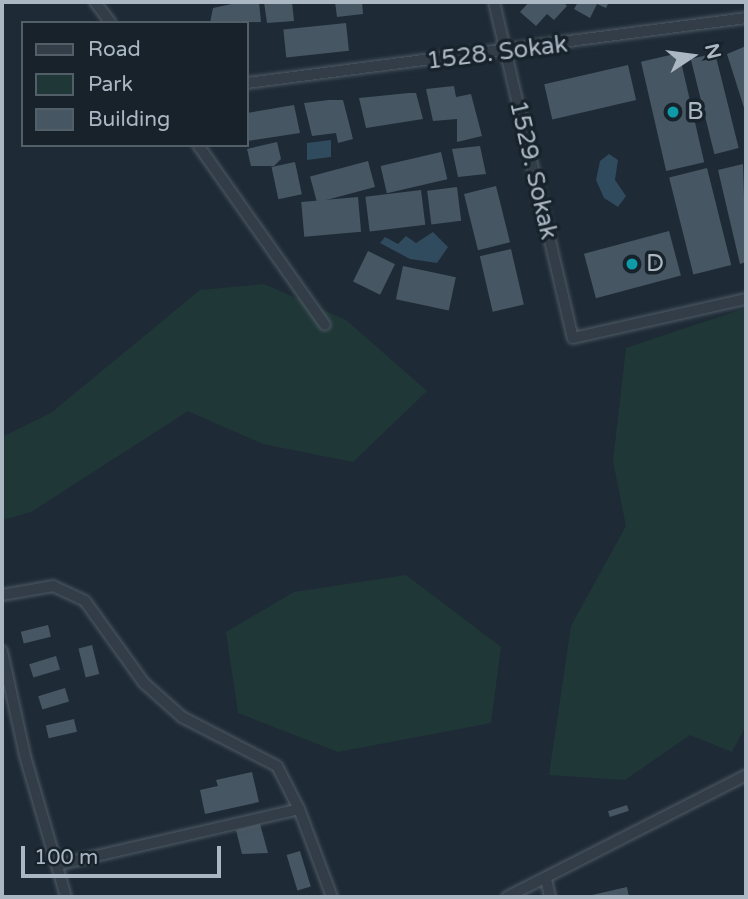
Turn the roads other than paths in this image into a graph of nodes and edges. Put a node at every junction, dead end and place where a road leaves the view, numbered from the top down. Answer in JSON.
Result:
{"nodes":[{"id":1,"x":95,"y":2,"type":"edge"},
{"id":2,"x":494,"y":2,"type":"edge"},
{"id":3,"x":746,"y":19,"type":"edge"},
{"id":4,"x":109,"y":21,"type":"edge"},
{"id":5,"x":505,"y":53,"type":"junction"},
{"id":6,"x":248,"y":83,"type":"edge"},
{"id":7,"x":199,"y":147,"type":"edge"},
{"id":8,"x":746,"y":299,"type":"edge"},
{"id":9,"x":325,"y":325,"type":"dead end"},
{"id":10,"x":2,"y":595,"type":"edge"},
{"id":11,"x":2,"y":651,"type":"edge"},
{"id":12,"x":746,"y":775,"type":"edge"},
{"id":13,"x":299,"y":809,"type":"junction"},
{"id":14,"x":57,"y":865,"type":"junction"},
{"id":15,"x":546,"y":879,"type":"junction"},
{"id":16,"x":66,"y":897,"type":"edge"},
{"id":17,"x":332,"y":897,"type":"edge"},
{"id":18,"x":507,"y":897,"type":"edge"},
{"id":19,"x":550,"y":897,"type":"edge"}],
"edges":[{"from":1,"to":4,"type":"street"},
{"from":2,"to":5,"type":"street","name":"1529. Sokak"},
{"from":3,"to":5,"type":"street","name":"1528. Sokak"},
{"from":5,"to":6,"type":"street","name":"1528. Sokak"},
{"from":5,"to":8,"type":"street","name":"1529. Sokak"},
{"from":7,"to":9,"type":"street"},
{"from":10,"to":13,"type":"street"},
{"from":11,"to":14,"type":"street"},
{"from":12,"to":15,"type":"street"},
{"from":13,"to":14,"type":"street"},
{"from":13,"to":17,"type":"street"},
{"from":14,"to":16,"type":"street"},
{"from":15,"to":18,"type":"street"},
{"from":15,"to":19,"type":"street"}]}
